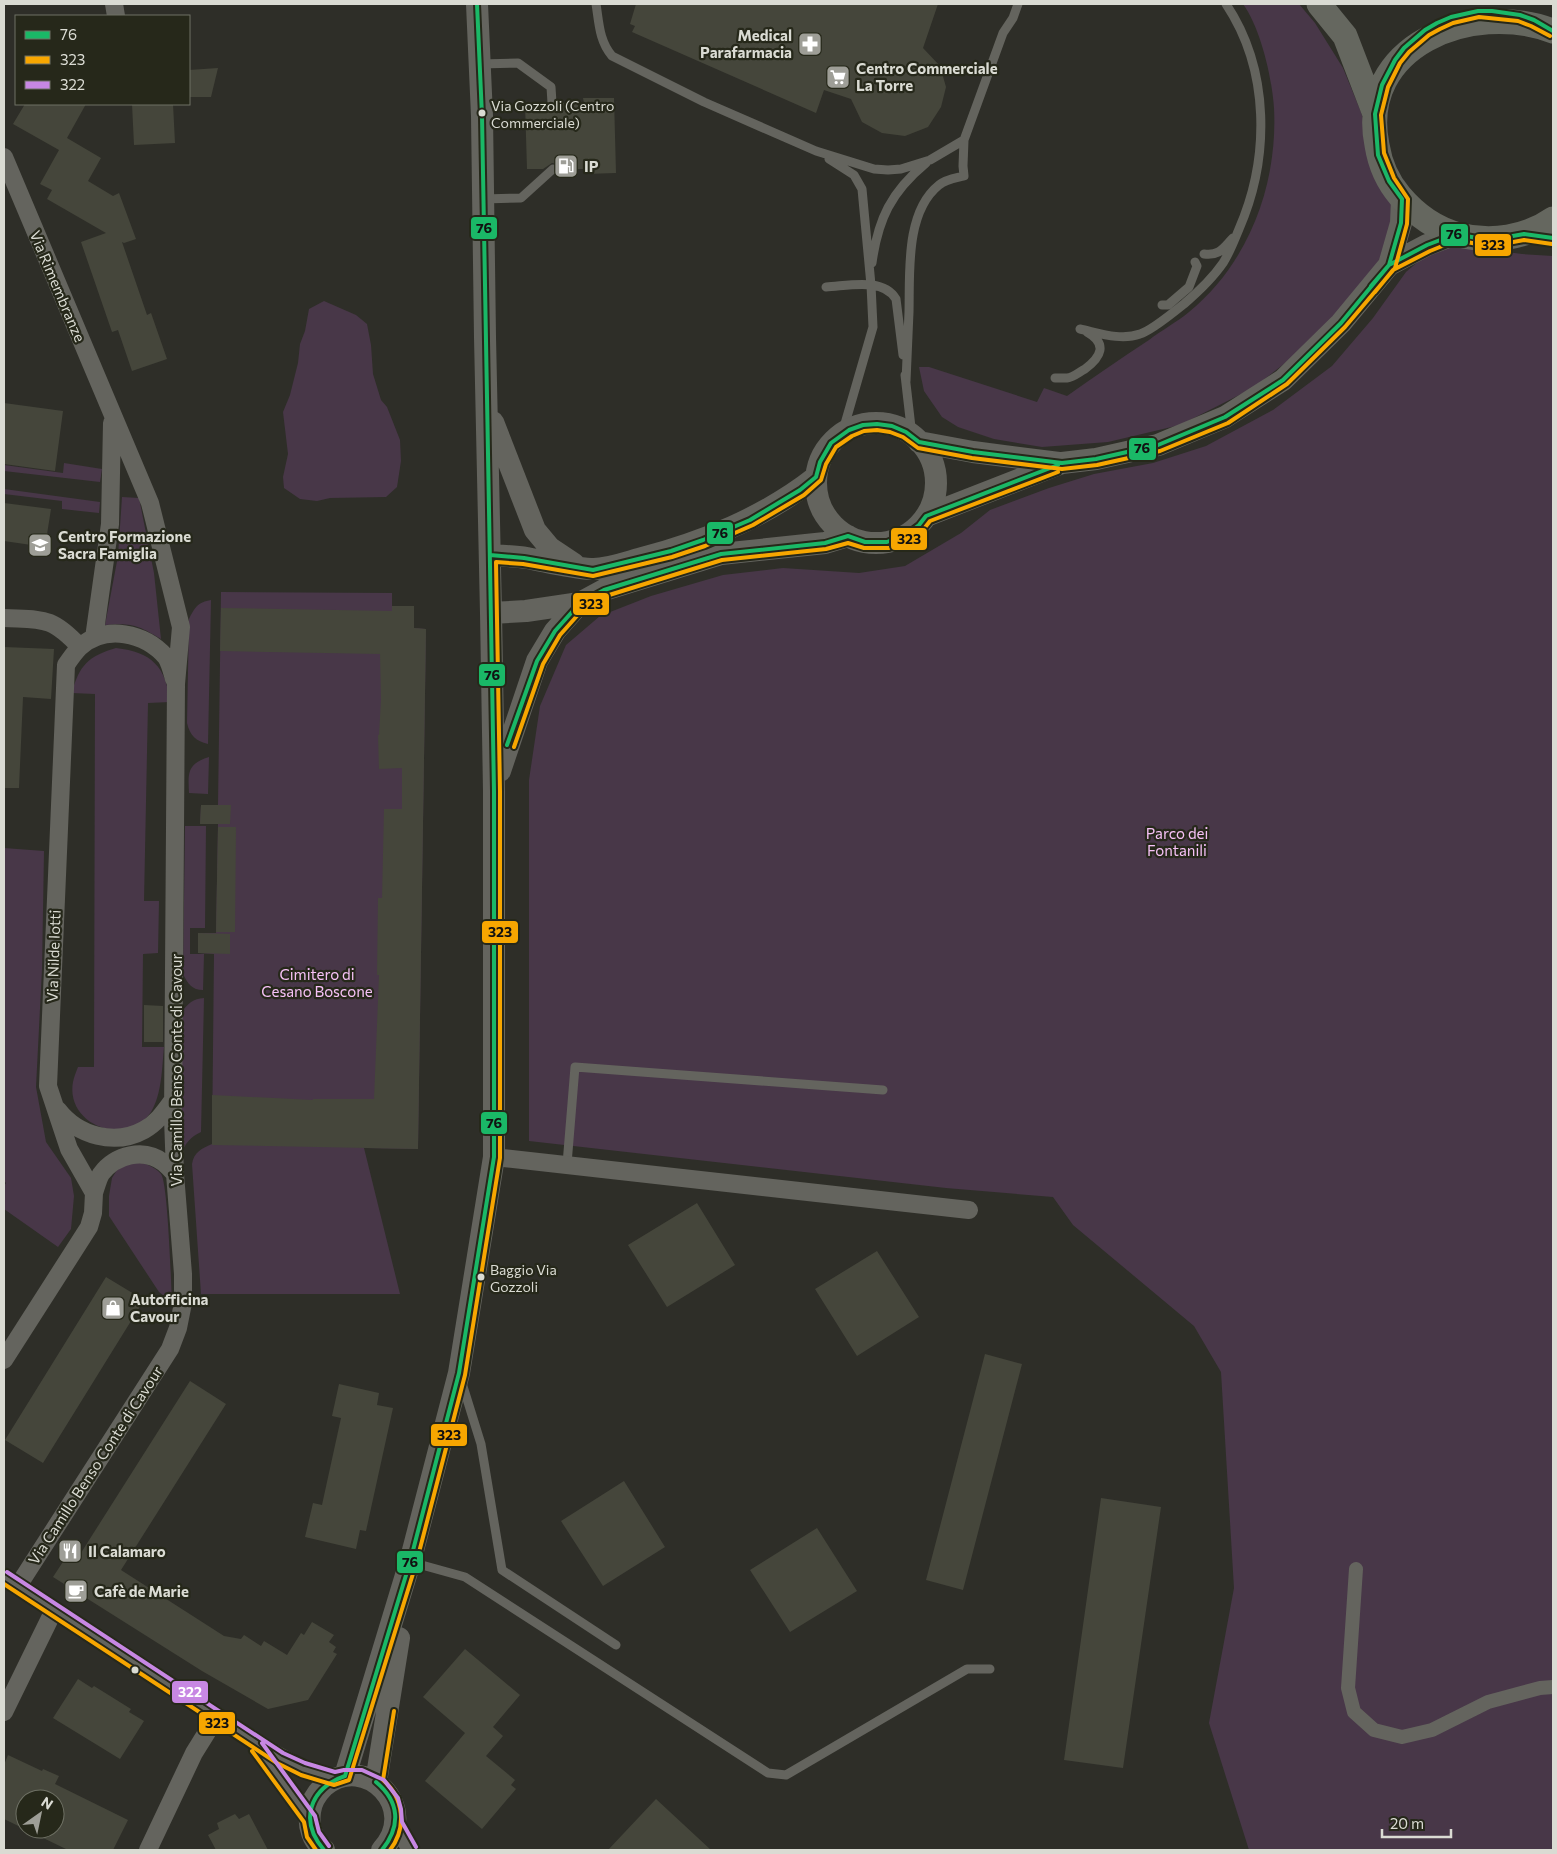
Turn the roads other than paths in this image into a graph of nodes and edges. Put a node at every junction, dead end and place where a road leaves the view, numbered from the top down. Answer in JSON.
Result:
{"nodes":[{"id":1,"x":477,"y":4,"type":"edge"},
{"id":2,"x":596,"y":4,"type":"edge"},
{"id":3,"x":1018,"y":4,"type":"edge"},
{"id":4,"x":1226,"y":4,"type":"edge"},
{"id":5,"x":1319,"y":4,"type":"edge"},
{"id":6,"x":1456,"y":8,"type":"edge"},
{"id":7,"x":1553,"y":31,"type":"edge"},
{"id":8,"x":480,"y":64,"type":"junction"},
{"id":9,"x":552,"y":103,"type":"dead end"},
{"id":10,"x":1375,"y":114,"type":"junction"},
{"id":11,"x":964,"y":140,"type":"junction"},
{"id":12,"x":816,"y":151,"type":"junction"},
{"id":13,"x":4,"y":156,"type":"edge"},
{"id":14,"x":930,"y":160,"type":"junction"},
{"id":15,"x":553,"y":169,"type":"dead end"},
{"id":16,"x":483,"y":199,"type":"junction"},
{"id":17,"x":1402,"y":199,"type":"junction"},
{"id":18,"x":1553,"y":219,"type":"edge"},
{"id":19,"x":1237,"y":234,"type":"junction"},
{"id":20,"x":1456,"y":234,"type":"junction"},
{"id":21,"x":1524,"y":234,"type":"junction"},
{"id":22,"x":1553,"y":238,"type":"edge"},
{"id":23,"x":1204,"y":254,"type":"dead end"},
{"id":24,"x":1195,"y":262,"type":"dead end"},
{"id":25,"x":1389,"y":265,"type":"junction"},
{"id":26,"x":871,"y":285,"type":"junction"},
{"id":27,"x":826,"y":287,"type":"dead end"},
{"id":28,"x":1162,"y":305,"type":"dead end"},
{"id":29,"x":1055,"y":378,"type":"dead end"},
{"id":30,"x":906,"y":381,"type":"junction"},
{"id":31,"x":487,"y":406,"type":"junction"},
{"id":32,"x":112,"y":415,"type":"junction"},
{"id":33,"x":842,"y":434,"type":"junction"},
{"id":34,"x":915,"y":439,"type":"junction"},
{"id":35,"x":1062,"y":463,"type":"junction"},
{"id":36,"x":816,"y":477,"type":"junction"},
{"id":37,"x":926,"y":516,"type":"junction"},
{"id":38,"x":848,"y":536,"type":"junction"},
{"id":39,"x":490,"y":555,"type":"junction"},
{"id":40,"x":581,"y":568,"type":"junction"},
{"id":41,"x":580,"y":603,"type":"junction"},
{"id":42,"x":491,"y":613,"type":"junction"},
{"id":43,"x":4,"y":618,"type":"edge"},
{"id":44,"x":181,"y":627,"type":"joint"},
{"id":45,"x":87,"y":643,"type":"junction"},
{"id":46,"x":176,"y":684,"type":"junction"},
{"id":47,"x":494,"y":791,"type":"junction"},
{"id":48,"x":883,"y":1090,"type":"dead end"},
{"id":49,"x":173,"y":1100,"type":"junction"},
{"id":50,"x":52,"y":1102,"type":"junction"},
{"id":51,"x":494,"y":1157,"type":"junction"},
{"id":52,"x":567,"y":1164,"type":"junction"},
{"id":53,"x":175,"y":1174,"type":"junction"},
{"id":54,"x":94,"y":1193,"type":"junction"},
{"id":55,"x":969,"y":1210,"type":"dead end"},
{"id":56,"x":4,"y":1360,"type":"edge"},
{"id":57,"x":459,"y":1373,"type":"junction"},
{"id":58,"x":410,"y":1562,"type":"junction"},
{"id":59,"x":1356,"y":1569,"type":"dead end"},
{"id":60,"x":11,"y":1582,"type":"edge"},
{"id":61,"x":54,"y":1610,"type":"junction"},
{"id":62,"x":616,"y":1645,"type":"dead end"},
{"id":63,"x":990,"y":1669,"type":"dead end"},
{"id":64,"x":1553,"y":1687,"type":"edge"},
{"id":65,"x":4,"y":1712,"type":"edge"},
{"id":66,"x":217,"y":1716,"type":"junction"},
{"id":67,"x":250,"y":1739,"type":"junction"},
{"id":68,"x":340,"y":1778,"type":"junction"},
{"id":69,"x":376,"y":1782,"type":"junction"},
{"id":70,"x":310,"y":1819,"type":"junction"},
{"id":71,"x":396,"y":1824,"type":"junction"},
{"id":72,"x":148,"y":1850,"type":"edge"},
{"id":73,"x":324,"y":1850,"type":"edge"},
{"id":74,"x":382,"y":1850,"type":"edge"},
{"id":75,"x":411,"y":1850,"type":"edge"}],
"edges":[{"from":1,"to":8,"type":"street"},
{"from":2,"to":12,"type":"lane"},
{"from":3,"to":11,"type":"lane"},
{"from":4,"to":19,"type":"lane"},
{"from":5,"to":10,"type":"main road"},
{"from":6,"to":7,"type":"main road"},
{"from":6,"to":10,"type":"main road"},
{"from":8,"to":9,"type":"lane"},
{"from":8,"to":16,"type":"street"},
{"from":10,"to":17,"type":"main road"},
{"from":11,"to":14,"type":"lane"},
{"from":11,"to":30,"type":"lane"},
{"from":12,"to":14,"type":"lane"},
{"from":12,"to":26,"type":"lane"},
{"from":13,"to":32,"type":"street","name":"Via Rimembranze"},
{"from":14,"to":26,"type":"lane"},
{"from":15,"to":16,"type":"lane"},
{"from":16,"to":31,"type":"street"},
{"from":17,"to":20,"type":"main road"},
{"from":17,"to":25,"type":"street"},
{"from":18,"to":21,"type":"main road"},
{"from":19,"to":23,"type":"lane"},
{"from":19,"to":29,"type":"lane"},
{"from":20,"to":21,"type":"main road"},
{"from":20,"to":25,"type":"street"},
{"from":21,"to":22,"type":"main road"},
{"from":24,"to":28,"type":"lane"},
{"from":25,"to":35,"type":"street"},
{"from":26,"to":27,"type":"lane"},
{"from":26,"to":30,"type":"lane"},
{"from":26,"to":33,"type":"lane"},
{"from":30,"to":34,"type":"lane"},
{"from":31,"to":39,"type":"street"},
{"from":31,"to":40,"type":"street"},
{"from":32,"to":44,"type":"street","name":"Via Rimembranze"},
{"from":32,"to":45,"type":"street","name":"Via Rimembranze"},
{"from":33,"to":34,"type":"street"},
{"from":33,"to":36,"type":"street"},
{"from":34,"to":35,"type":"street"},
{"from":34,"to":37,"type":"street"},
{"from":35,"to":37,"type":"street"},
{"from":36,"to":38,"type":"street"},
{"from":36,"to":40,"type":"street"},
{"from":37,"to":38,"type":"street"},
{"from":38,"to":41,"type":"street"},
{"from":39,"to":40,"type":"street"},
{"from":39,"to":42,"type":"street"},
{"from":41,"to":42,"type":"street"},
{"from":41,"to":47,"type":"street"},
{"from":42,"to":47,"type":"street"},
{"from":43,"to":45,"type":"street"},
{"from":44,"to":46,"type":"street","name":"Via Camillo Benso Conte di Cavour"},
{"from":45,"to":46,"type":"street"},
{"from":45,"to":50,"type":"street","name":"Via Nilde Iotti"},
{"from":46,"to":49,"type":"street","name":"Via Camillo Benso Conte di Cavour"},
{"from":47,"to":51,"type":"street"},
{"from":48,"to":52,"type":"lane"},
{"from":49,"to":50,"type":"street"},
{"from":49,"to":53,"type":"street","name":"Via Camillo Benso Conte di Cavour"},
{"from":50,"to":54,"type":"street","name":"Via Nilde Iotti"},
{"from":51,"to":52,"type":"street"},
{"from":51,"to":57,"type":"street"},
{"from":52,"to":55,"type":"street"},
{"from":53,"to":54,"type":"street"},
{"from":53,"to":60,"type":"street","name":"Via Camillo Benso Conte di Cavour"},
{"from":54,"to":56,"type":"street"},
{"from":57,"to":58,"type":"street"},
{"from":57,"to":62,"type":"lane"},
{"from":58,"to":63,"type":"lane"},
{"from":58,"to":68,"type":"street"},
{"from":58,"to":69,"type":"street"},
{"from":59,"to":64,"type":"street"},
{"from":60,"to":61,"type":"street"},
{"from":61,"to":65,"type":"street"},
{"from":61,"to":66,"type":"street"},
{"from":66,"to":67,"type":"street"},
{"from":66,"to":72,"type":"street"},
{"from":67,"to":68,"type":"street"},
{"from":67,"to":70,"type":"street"},
{"from":68,"to":69,"type":"street"},
{"from":68,"to":70,"type":"street"},
{"from":69,"to":71,"type":"street"},
{"from":70,"to":73,"type":"street"},
{"from":71,"to":74,"type":"street"},
{"from":71,"to":75,"type":"street"}]}
